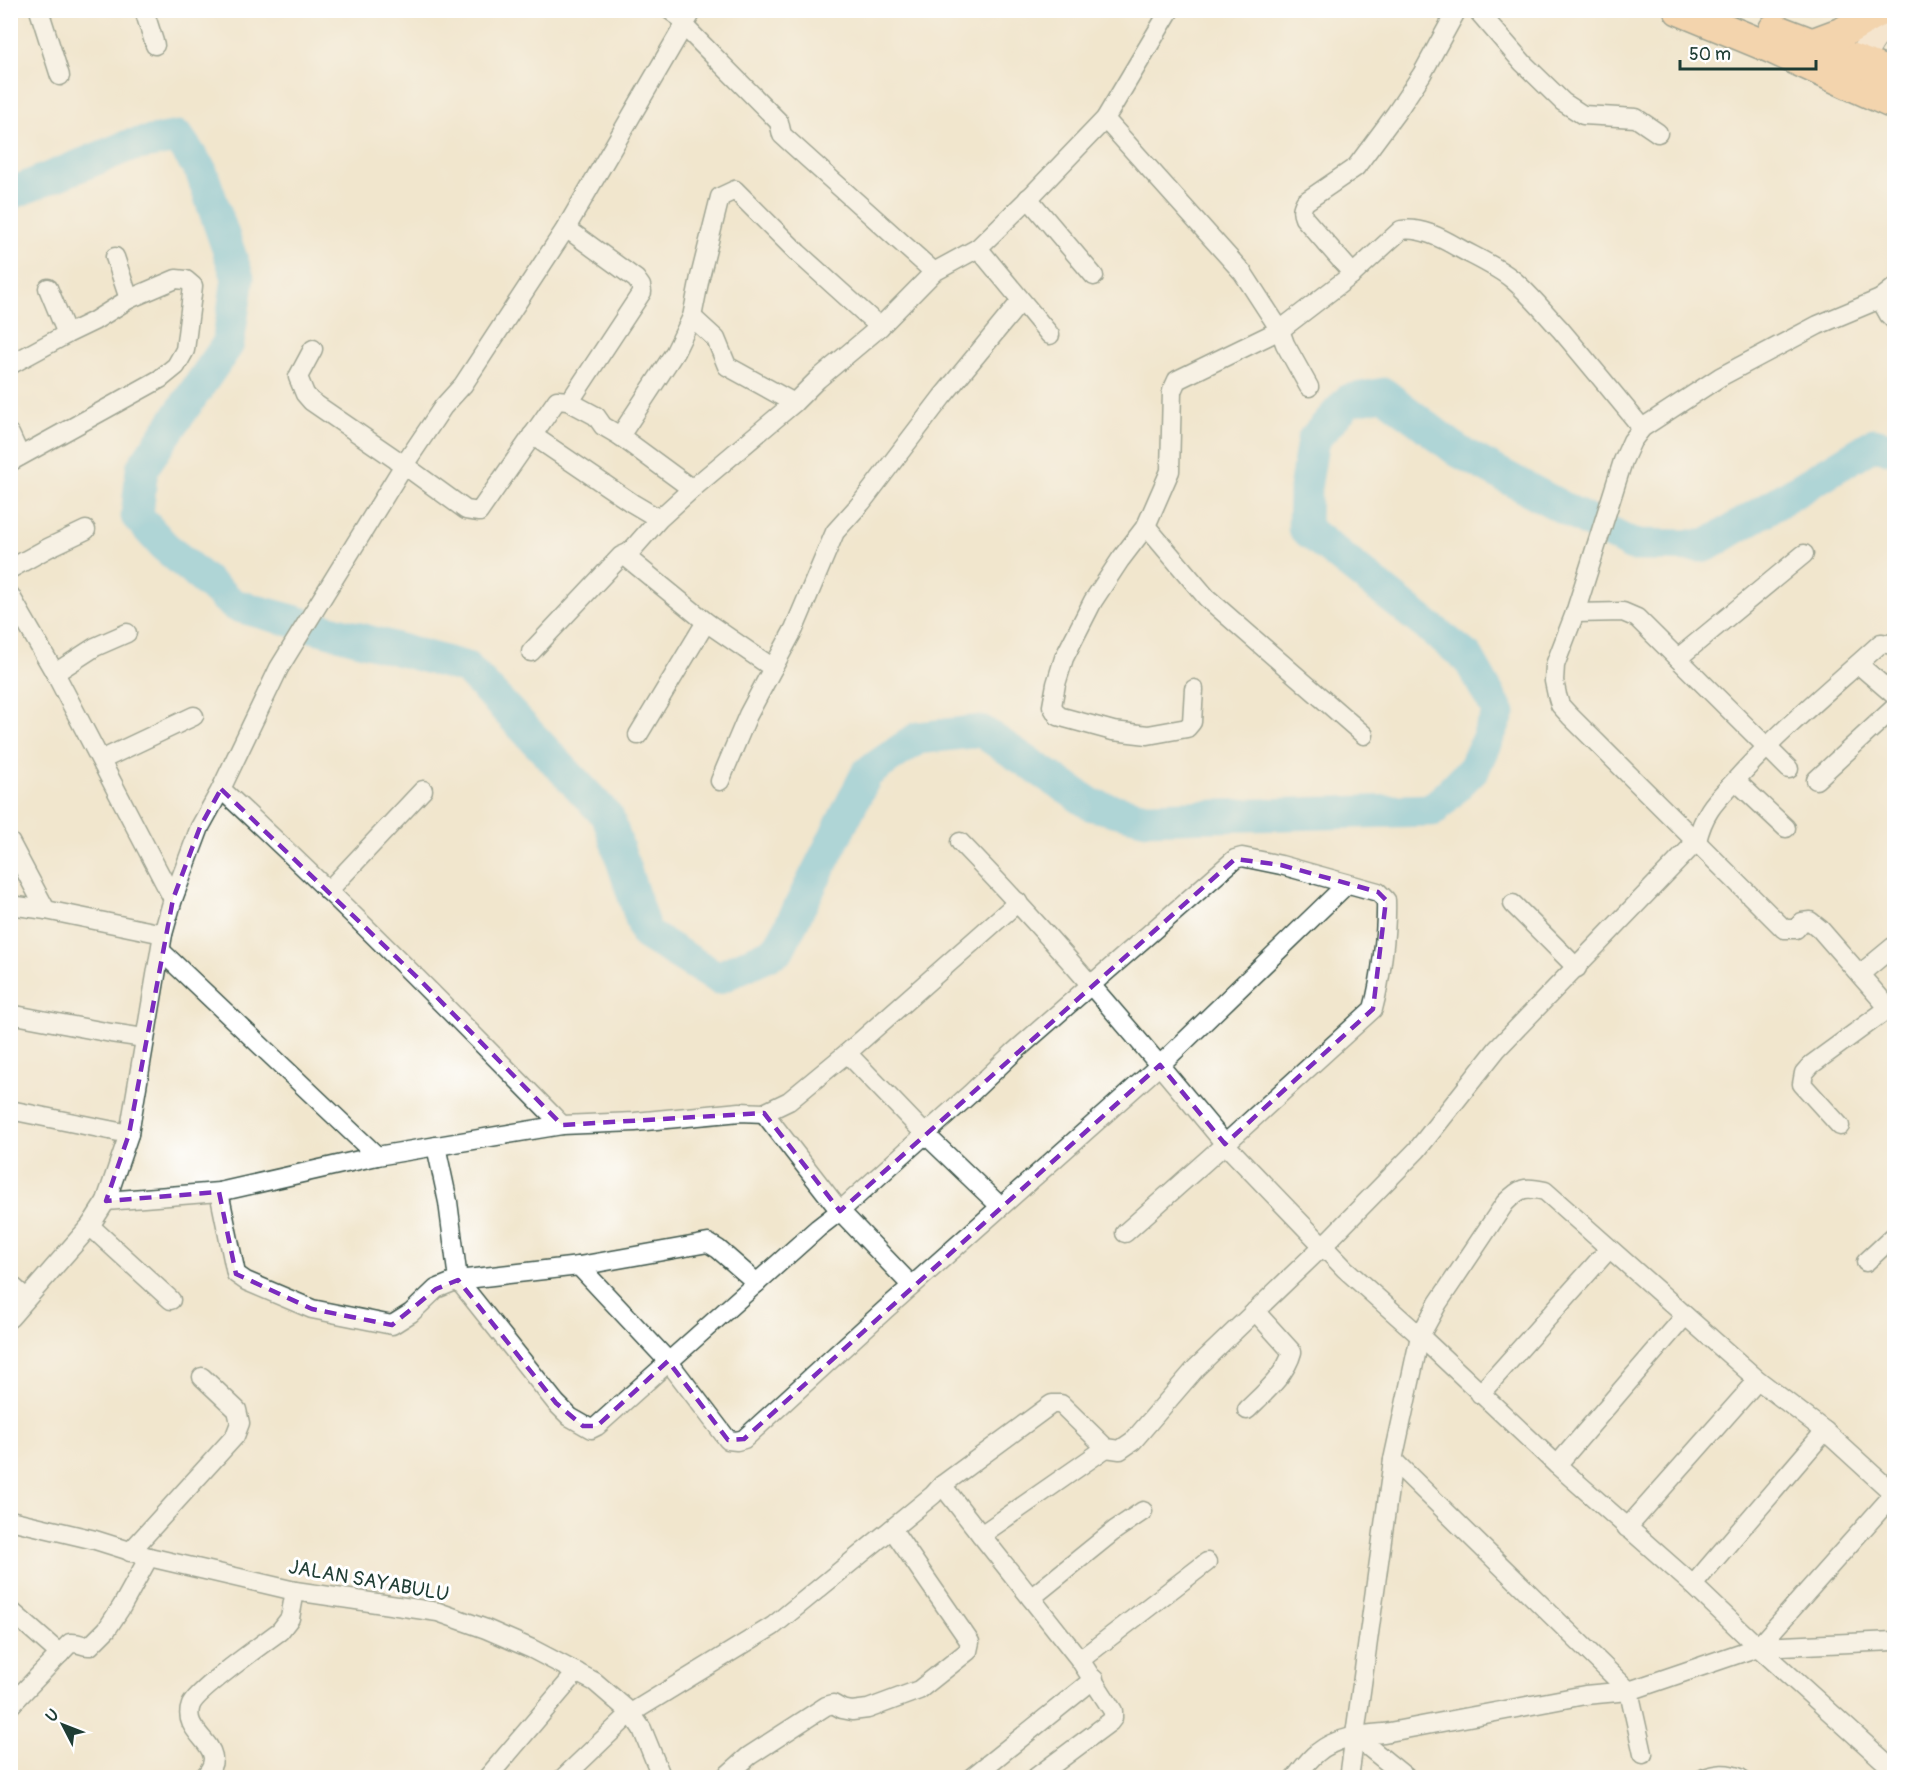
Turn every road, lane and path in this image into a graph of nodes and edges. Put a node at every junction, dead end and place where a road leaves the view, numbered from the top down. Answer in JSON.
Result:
{"nodes":[{"id":1,"x":39,"y":10,"type":"edge"},
{"id":2,"x":144,"y":10,"type":"edge"},
{"id":3,"x":662,"y":10,"type":"edge"},
{"id":4,"x":693,"y":10,"type":"edge"},
{"id":5,"x":1170,"y":10,"type":"edge"},
{"id":6,"x":1457,"y":10,"type":"edge"},
{"id":7,"x":1478,"y":10,"type":"edge"},
{"id":8,"x":1678,"y":10,"type":"edge"},
{"id":9,"x":1730,"y":10,"type":"edge"},
{"id":10,"x":1881,"y":10,"type":"edge"},
{"id":11,"x":1894,"y":11,"type":"edge"},
{"id":12,"x":685,"y":27,"type":"junction"},
{"id":13,"x":1894,"y":34,"type":"edge"},
{"id":14,"x":1811,"y":44,"type":"junction"},
{"id":15,"x":155,"y":45,"type":"dead end"},
{"id":16,"x":60,"y":76,"type":"dead end"},
{"id":17,"x":1868,"y":76,"type":"edge"},
{"id":18,"x":1894,"y":104,"type":"edge"},
{"id":19,"x":1105,"y":119,"type":"junction"},
{"id":20,"x":1658,"y":133,"type":"dead end"},
{"id":21,"x":1028,"y":198,"type":"junction"},
{"id":22,"x":566,"y":228,"type":"junction"},
{"id":23,"x":978,"y":248,"type":"junction"},
{"id":24,"x":115,"y":257,"type":"dead end"},
{"id":25,"x":934,"y":272,"type":"junction"},
{"id":26,"x":1353,"y":274,"type":"junction"},
{"id":27,"x":1094,"y":276,"type":"dead end"},
{"id":28,"x":48,"y":288,"type":"dead end"},
{"id":29,"x":1887,"y":293,"type":"edge"},
{"id":30,"x":129,"y":298,"type":"junction"},
{"id":31,"x":1021,"y":301,"type":"junction"},
{"id":32,"x":692,"y":317,"type":"junction"},
{"id":33,"x":1894,"y":320,"type":"edge"},
{"id":34,"x":880,"y":327,"type":"junction"},
{"id":35,"x":1280,"y":330,"type":"junction"},
{"id":36,"x":67,"y":334,"type":"junction"},
{"id":37,"x":1050,"y":335,"type":"dead end"},
{"id":38,"x":313,"y":349,"type":"dead end"},
{"id":39,"x":10,"y":365,"type":"edge"},
{"id":40,"x":1309,"y":387,"type":"dead end"},
{"id":41,"x":568,"y":401,"type":"junction"},
{"id":42,"x":794,"y":403,"type":"junction"},
{"id":43,"x":1642,"y":428,"type":"junction"},
{"id":44,"x":10,"y":434,"type":"edge"},
{"id":45,"x":532,"y":435,"type":"junction"},
{"id":46,"x":620,"y":436,"type":"junction"},
{"id":47,"x":15,"y":459,"type":"edge"},
{"id":48,"x":404,"y":465,"type":"junction"},
{"id":49,"x":692,"y":489,"type":"junction"},
{"id":50,"x":659,"y":519,"type":"junction"},
{"id":51,"x":1146,"y":526,"type":"junction"},
{"id":52,"x":86,"y":530,"type":"dead end"},
{"id":53,"x":630,"y":552,"type":"junction"},
{"id":54,"x":1804,"y":554,"type":"dead end"},
{"id":55,"x":10,"y":569,"type":"edge"},
{"id":56,"x":10,"y":595,"type":"edge"},
{"id":57,"x":1577,"y":606,"type":"junction"},
{"id":58,"x":706,"y":622,"type":"junction"},
{"id":59,"x":128,"y":633,"type":"dead end"},
{"id":60,"x":1894,"y":645,"type":"edge"},
{"id":61,"x":531,"y":652,"type":"dead end"},
{"id":62,"x":1678,"y":658,"type":"junction"},
{"id":63,"x":1858,"y":664,"type":"junction"},
{"id":64,"x":773,"y":668,"type":"junction"},
{"id":65,"x":55,"y":673,"type":"junction"},
{"id":66,"x":1194,"y":689,"type":"dead end"},
{"id":67,"x":1894,"y":695,"type":"edge"},
{"id":68,"x":1894,"y":708,"type":"edge"},
{"id":69,"x":194,"y":716,"type":"dead end"},
{"id":70,"x":638,"y":735,"type":"dead end"},
{"id":71,"x":1364,"y":735,"type":"dead end"},
{"id":72,"x":1766,"y":747,"type":"junction"},
{"id":73,"x":101,"y":760,"type":"junction"},
{"id":74,"x":1789,"y":769,"type":"dead end"},
{"id":75,"x":1736,"y":780,"type":"junction"},
{"id":76,"x":1816,"y":780,"type":"dead end"},
{"id":77,"x":720,"y":781,"type":"dead end"},
{"id":78,"x":221,"y":789,"type":"junction"},
{"id":79,"x":423,"y":790,"type":"dead end"},
{"id":80,"x":1786,"y":828,"type":"dead end"},
{"id":81,"x":1697,"y":841,"type":"junction"},
{"id":82,"x":10,"y":842,"type":"edge"},
{"id":83,"x":960,"y":842,"type":"dead end"},
{"id":84,"x":1347,"y":884,"type":"junction"},
{"id":85,"x":328,"y":891,"type":"junction"},
{"id":86,"x":173,"y":899,"type":"junction"},
{"id":87,"x":1018,"y":902,"type":"junction"},
{"id":88,"x":1513,"y":904,"type":"dead end"},
{"id":89,"x":10,"y":905,"type":"edge"},
{"id":90,"x":46,"y":910,"type":"junction"},
{"id":91,"x":162,"y":942,"type":"junction"},
{"id":92,"x":1894,"y":946,"type":"edge"},
{"id":93,"x":1577,"y":968,"type":"junction"},
{"id":94,"x":1860,"y":974,"type":"junction"},
{"id":95,"x":1090,"y":985,"type":"junction"},
{"id":96,"x":1892,"y":1011,"type":"edge"},
{"id":97,"x":10,"y":1014,"type":"edge"},
{"id":98,"x":144,"y":1038,"type":"junction"},
{"id":99,"x":848,"y":1053,"type":"junction"},
{"id":100,"x":1160,"y":1065,"type":"junction"},
{"id":101,"x":10,"y":1110,"type":"edge"},
{"id":102,"x":764,"y":1113,"type":"junction"},
{"id":103,"x":562,"y":1125,"type":"junction"},
{"id":104,"x":1840,"y":1126,"type":"dead end"},
{"id":105,"x":129,"y":1134,"type":"junction"},
{"id":106,"x":925,"y":1134,"type":"junction"},
{"id":107,"x":1225,"y":1144,"type":"junction"},
{"id":108,"x":436,"y":1146,"type":"junction"},
{"id":109,"x":377,"y":1156,"type":"junction"},
{"id":110,"x":219,"y":1192,"type":"junction"},
{"id":111,"x":106,"y":1201,"type":"junction"},
{"id":112,"x":1000,"y":1206,"type":"junction"},
{"id":113,"x":840,"y":1211,"type":"junction"},
{"id":114,"x":90,"y":1226,"type":"junction"},
{"id":115,"x":1125,"y":1233,"type":"dead end"},
{"id":116,"x":1894,"y":1236,"type":"edge"},
{"id":117,"x":1323,"y":1246,"type":"junction"},
{"id":118,"x":1609,"y":1249,"type":"junction"},
{"id":119,"x":1866,"y":1262,"type":"dead end"},
{"id":120,"x":579,"y":1266,"type":"junction"},
{"id":121,"x":458,"y":1280,"type":"junction"},
{"id":122,"x":757,"y":1283,"type":"junction"},
{"id":123,"x":10,"y":1284,"type":"edge"},
{"id":124,"x":912,"y":1286,"type":"junction"},
{"id":125,"x":26,"y":1298,"type":"junction"},
{"id":126,"x":171,"y":1299,"type":"dead end"},
{"id":127,"x":1255,"y":1311,"type":"junction"},
{"id":128,"x":1685,"y":1316,"type":"junction"},
{"id":129,"x":10,"y":1318,"type":"edge"},
{"id":130,"x":1420,"y":1336,"type":"junction"},
{"id":131,"x":668,"y":1361,"type":"junction"},
{"id":132,"x":202,"y":1377,"type":"dead end"},
{"id":133,"x":1758,"y":1380,"type":"junction"},
{"id":134,"x":1480,"y":1394,"type":"junction"},
{"id":135,"x":1247,"y":1410,"type":"dead end"},
{"id":136,"x":1825,"y":1431,"type":"junction"},
{"id":137,"x":1106,"y":1448,"type":"junction"},
{"id":138,"x":1393,"y":1460,"type":"junction"},
{"id":139,"x":1557,"y":1465,"type":"junction"},
{"id":140,"x":942,"y":1485,"type":"junction"},
{"id":141,"x":1894,"y":1494,"type":"edge"},
{"id":142,"x":1143,"y":1511,"type":"dead end"},
{"id":143,"x":10,"y":1520,"type":"edge"},
{"id":144,"x":1628,"y":1527,"type":"junction"},
{"id":145,"x":892,"y":1529,"type":"junction"},
{"id":146,"x":981,"y":1535,"type":"junction"},
{"id":147,"x":130,"y":1552,"type":"junction"},
{"id":148,"x":149,"y":1557,"type":"junction"},
{"id":149,"x":1207,"y":1562,"type":"dead end"},
{"id":150,"x":1693,"y":1585,"type":"junction"},
{"id":151,"x":295,"y":1591,"type":"junction"},
{"id":152,"x":1031,"y":1598,"type":"junction"},
{"id":153,"x":10,"y":1610,"type":"edge"},
{"id":154,"x":1894,"y":1641,"type":"edge"},
{"id":155,"x":1758,"y":1647,"type":"junction"},
{"id":156,"x":60,"y":1654,"type":"junction"},
{"id":157,"x":1080,"y":1660,"type":"junction"},
{"id":158,"x":577,"y":1672,"type":"junction"},
{"id":159,"x":1094,"y":1679,"type":"junction"},
{"id":160,"x":1629,"y":1691,"type":"junction"},
{"id":161,"x":10,"y":1706,"type":"edge"},
{"id":162,"x":631,"y":1713,"type":"junction"},
{"id":163,"x":1355,"y":1736,"type":"junction"},
{"id":164,"x":1643,"y":1754,"type":"dead end"},
{"id":165,"x":1894,"y":1770,"type":"edge"},
{"id":166,"x":203,"y":1778,"type":"edge"},
{"id":167,"x":487,"y":1778,"type":"edge"},
{"id":168,"x":563,"y":1778,"type":"edge"},
{"id":169,"x":662,"y":1778,"type":"edge"},
{"id":170,"x":724,"y":1778,"type":"edge"},
{"id":171,"x":971,"y":1778,"type":"edge"},
{"id":172,"x":1035,"y":1778,"type":"edge"},
{"id":173,"x":1295,"y":1778,"type":"edge"},
{"id":174,"x":1349,"y":1778,"type":"edge"},
{"id":175,"x":1407,"y":1778,"type":"edge"},
{"id":176,"x":1704,"y":1778,"type":"edge"},
{"id":177,"x":1740,"y":1778,"type":"edge"}],
"edges":[{"from":1,"to":16,"type":"street"},
{"from":2,"to":15,"type":"street"},
{"from":3,"to":12,"type":"lane"},
{"from":4,"to":12,"type":"street"},
{"from":5,"to":19,"type":"street"},
{"from":6,"to":26,"type":"street"},
{"from":7,"to":20,"type":"street"},
{"from":8,"to":17,"type":"highway"},
{"from":9,"to":14,"type":"highway"},
{"from":10,"to":14,"type":"highway"},
{"from":11,"to":17,"type":"main road"},
{"from":12,"to":22,"type":"street"},
{"from":12,"to":25,"type":"street"},
{"from":13,"to":17,"type":"main road"},
{"from":14,"to":17,"type":"highway"},
{"from":17,"to":18,"type":"highway"},
{"from":19,"to":21,"type":"street"},
{"from":19,"to":35,"type":"street"},
{"from":21,"to":23,"type":"street"},
{"from":21,"to":27,"type":"street"},
{"from":22,"to":41,"type":"street"},
{"from":22,"to":48,"type":"street"},
{"from":23,"to":25,"type":"street"},
{"from":23,"to":31,"type":"street"},
{"from":24,"to":30,"type":"street"},
{"from":25,"to":34,"type":"street"},
{"from":26,"to":35,"type":"street"},
{"from":26,"to":43,"type":"street"},
{"from":28,"to":36,"type":"street"},
{"from":29,"to":33,"type":"street"},
{"from":29,"to":43,"type":"street"},
{"from":30,"to":36,"type":"street"},
{"from":30,"to":47,"type":"street"},
{"from":31,"to":37,"type":"street"},
{"from":31,"to":64,"type":"street"},
{"from":32,"to":34,"type":"street"},
{"from":32,"to":42,"type":"street"},
{"from":32,"to":46,"type":"street"},
{"from":34,"to":42,"type":"street"},
{"from":35,"to":40,"type":"street"},
{"from":35,"to":51,"type":"street"},
{"from":36,"to":39,"type":"street"},
{"from":38,"to":48,"type":"street"},
{"from":41,"to":45,"type":"street"},
{"from":41,"to":46,"type":"street"},
{"from":42,"to":49,"type":"street"},
{"from":43,"to":57,"type":"street"},
{"from":44,"to":47,"type":"street"},
{"from":45,"to":48,"type":"street"},
{"from":45,"to":50,"type":"street"},
{"from":46,"to":49,"type":"street"},
{"from":48,"to":78,"type":"street"},
{"from":49,"to":50,"type":"street"},
{"from":50,"to":53,"type":"street"},
{"from":51,"to":66,"type":"street"},
{"from":51,"to":71,"type":"street"},
{"from":52,"to":55,"type":"street"},
{"from":53,"to":58,"type":"street"},
{"from":53,"to":61,"type":"street"},
{"from":54,"to":62,"type":"street"},
{"from":56,"to":65,"type":"street"},
{"from":57,"to":62,"type":"street"},
{"from":57,"to":81,"type":"street"},
{"from":58,"to":64,"type":"street"},
{"from":58,"to":70,"type":"street"},
{"from":59,"to":65,"type":"street"},
{"from":60,"to":63,"type":"street"},
{"from":62,"to":72,"type":"street"},
{"from":63,"to":67,"type":"street"},
{"from":63,"to":72,"type":"street"},
{"from":64,"to":77,"type":"street"},
{"from":65,"to":73,"type":"street"},
{"from":68,"to":76,"type":"street"},
{"from":69,"to":73,"type":"street"},
{"from":72,"to":74,"type":"street"},
{"from":72,"to":75,"type":"street"},
{"from":73,"to":86,"type":"street"},
{"from":75,"to":80,"type":"street"},
{"from":75,"to":81,"type":"street"},
{"from":78,"to":85,"type":"street"},
{"from":78,"to":86,"type":"street"},
{"from":79,"to":85,"type":"street"},
{"from":81,"to":93,"type":"street"},
{"from":81,"to":94,"type":"street"},
{"from":82,"to":90,"type":"street"},
{"from":83,"to":87,"type":"street"},
{"from":84,"to":95,"type":"street"},
{"from":84,"to":100,"type":"street"},
{"from":84,"to":107,"type":"street"},
{"from":85,"to":103,"type":"street"},
{"from":86,"to":91,"type":"street"},
{"from":87,"to":95,"type":"street"},
{"from":87,"to":99,"type":"street"},
{"from":88,"to":93,"type":"street"},
{"from":89,"to":90,"type":"street"},
{"from":90,"to":91,"type":"street"},
{"from":91,"to":98,"type":"street"},
{"from":91,"to":109,"type":"street"},
{"from":92,"to":94,"type":"street"},
{"from":93,"to":117,"type":"street"},
{"from":94,"to":96,"type":"street"},
{"from":95,"to":100,"type":"street"},
{"from":95,"to":106,"type":"street"},
{"from":96,"to":104,"type":"street"},
{"from":97,"to":98,"type":"street"},
{"from":98,"to":105,"type":"street"},
{"from":99,"to":102,"type":"street"},
{"from":99,"to":106,"type":"street"},
{"from":100,"to":107,"type":"street"},
{"from":100,"to":112,"type":"street"},
{"from":101,"to":105,"type":"street"},
{"from":102,"to":103,"type":"street"},
{"from":102,"to":113,"type":"street"},
{"from":103,"to":108,"type":"street"},
{"from":105,"to":111,"type":"street"},
{"from":106,"to":112,"type":"street"},
{"from":106,"to":113,"type":"street"},
{"from":107,"to":115,"type":"street"},
{"from":107,"to":117,"type":"street"},
{"from":108,"to":109,"type":"street"},
{"from":108,"to":121,"type":"street"},
{"from":109,"to":110,"type":"street"},
{"from":110,"to":111,"type":"street"},
{"from":110,"to":121,"type":"street"},
{"from":111,"to":114,"type":"street"},
{"from":112,"to":124,"type":"street"},
{"from":113,"to":122,"type":"street"},
{"from":113,"to":124,"type":"street"},
{"from":114,"to":125,"type":"street"},
{"from":114,"to":126,"type":"street"},
{"from":116,"to":119,"type":"street"},
{"from":117,"to":127,"type":"street"},
{"from":117,"to":130,"type":"street"},
{"from":118,"to":128,"type":"street"},
{"from":118,"to":130,"type":"street"},
{"from":118,"to":134,"type":"street"},
{"from":120,"to":121,"type":"street"},
{"from":120,"to":122,"type":"street"},
{"from":120,"to":131,"type":"street"},
{"from":121,"to":131,"type":"street"},
{"from":122,"to":131,"type":"street"},
{"from":123,"to":125,"type":"street"},
{"from":124,"to":131,"type":"street"},
{"from":125,"to":129,"type":"street"},
{"from":127,"to":135,"type":"street"},
{"from":127,"to":137,"type":"street"},
{"from":128,"to":133,"type":"street"},
{"from":128,"to":139,"type":"street"},
{"from":130,"to":134,"type":"street"},
{"from":130,"to":138,"type":"street"},
{"from":132,"to":147,"type":"street"},
{"from":133,"to":136,"type":"street"},
{"from":133,"to":144,"type":"street"},
{"from":134,"to":139,"type":"street"},
{"from":136,"to":141,"type":"street"},
{"from":136,"to":150,"type":"street"},
{"from":137,"to":140,"type":"street"},
{"from":137,"to":146,"type":"street"},
{"from":138,"to":160,"type":"street"},
{"from":138,"to":163,"type":"street"},
{"from":139,"to":144,"type":"street"},
{"from":140,"to":145,"type":"street"},
{"from":140,"to":146,"type":"street"},
{"from":141,"to":155,"type":"street"},
{"from":142,"to":152,"type":"street"},
{"from":143,"to":147,"type":"street","name":"JALAN SAYABULU"},
{"from":144,"to":150,"type":"street"},
{"from":145,"to":162,"type":"street"},
{"from":145,"to":170,"type":"street"},
{"from":146,"to":152,"type":"street"},
{"from":147,"to":148,"type":"street","name":"JALAN SAYABULU"},
{"from":148,"to":151,"type":"street","name":"JALAN SAYABULU"},
{"from":148,"to":156,"type":"street"},
{"from":149,"to":157,"type":"street"},
{"from":150,"to":155,"type":"street"},
{"from":151,"to":158,"type":"street","name":"JALAN SAYABULU"},
{"from":151,"to":166,"type":"street"},
{"from":152,"to":157,"type":"street"},
{"from":153,"to":156,"type":"street"},
{"from":154,"to":155,"type":"street"},
{"from":155,"to":160,"type":"street"},
{"from":155,"to":165,"type":"street"},
{"from":156,"to":161,"type":"street"},
{"from":157,"to":159,"type":"street"},
{"from":158,"to":162,"type":"street","name":"JALAN SAYABULU"},
{"from":158,"to":167,"type":"street"},
{"from":159,"to":171,"type":"street"},
{"from":159,"to":172,"type":"street"},
{"from":160,"to":163,"type":"street"},
{"from":160,"to":164,"type":"street"},
{"from":162,"to":168,"type":"street"},
{"from":162,"to":169,"type":"street","name":"JALAN SAYABULU"},
{"from":163,"to":173,"type":"street"},
{"from":163,"to":174,"type":"street"},
{"from":163,"to":175,"type":"street"},
{"from":176,"to":177,"type":"street"}]}
